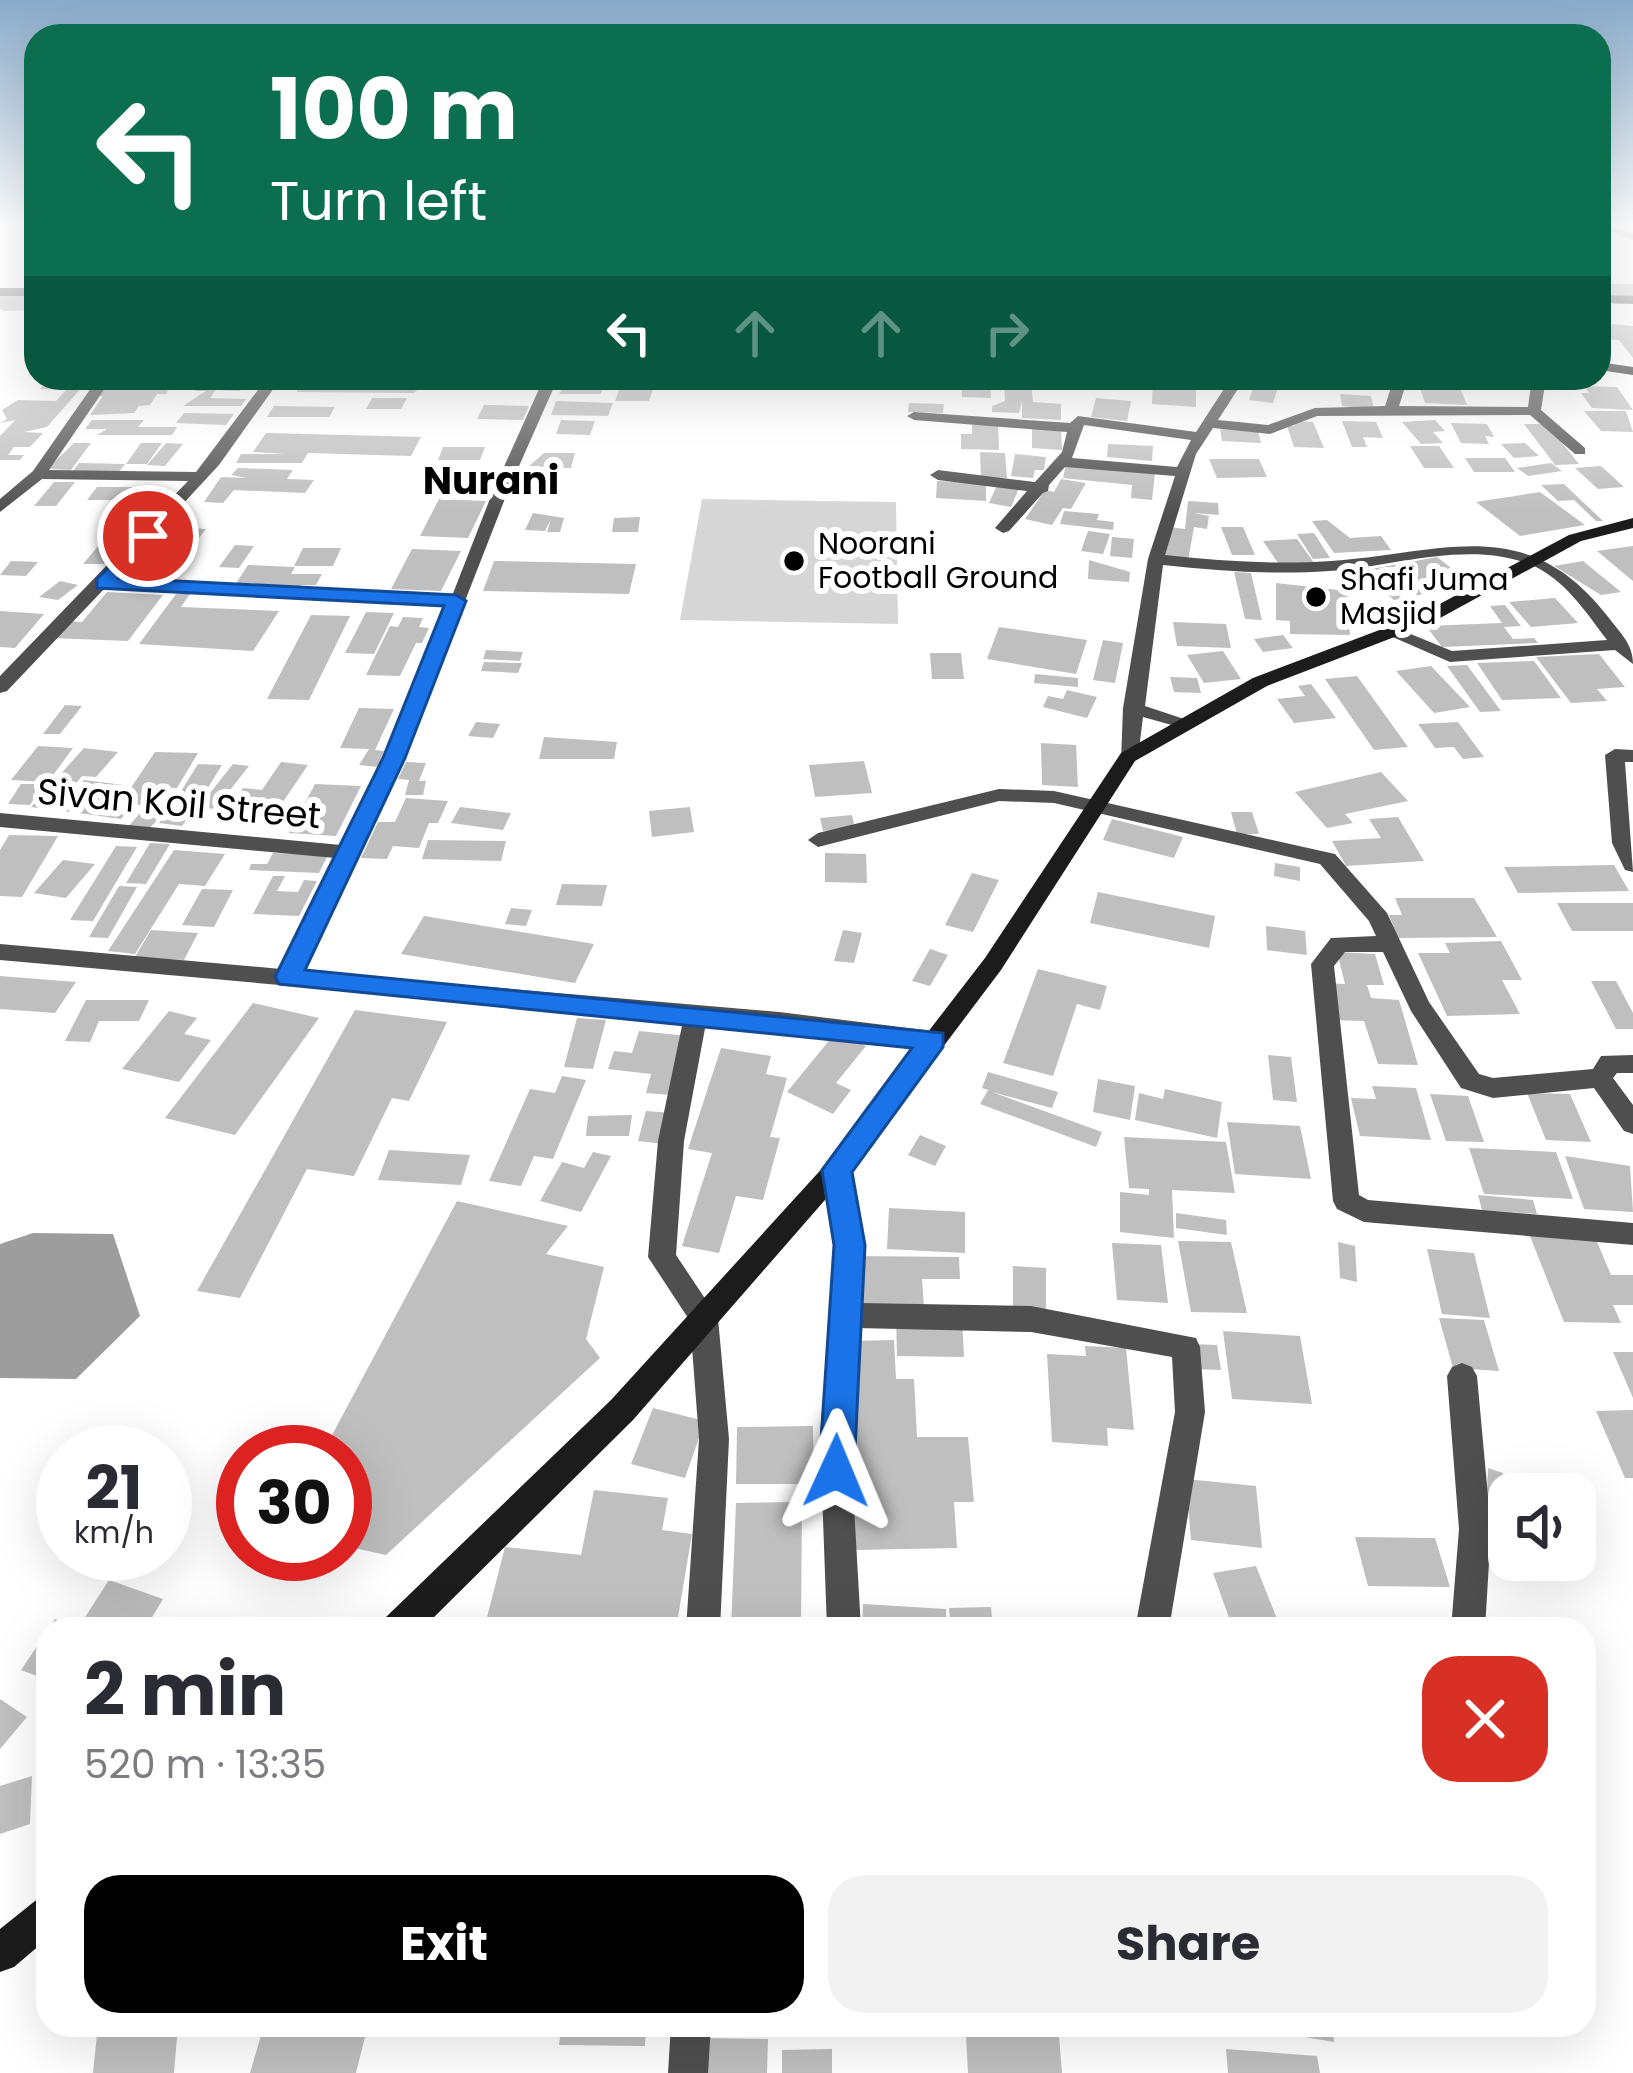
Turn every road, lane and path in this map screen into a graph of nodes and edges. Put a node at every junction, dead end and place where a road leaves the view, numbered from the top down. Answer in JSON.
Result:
{"nodes":[{"id":1,"x":97,"y":390,"type":"edge"},
{"id":2,"x":267,"y":390,"type":"edge"},
{"id":3,"x":546,"y":390,"type":"edge"},
{"id":4,"x":1085,"y":390,"type":"edge"},
{"id":5,"x":1230,"y":390,"type":"edge"},
{"id":6,"x":1397,"y":390,"type":"edge"},
{"id":7,"x":1537,"y":390,"type":"edge"},
{"id":8,"x":1391,"y":410,"type":"junction"},
{"id":9,"x":1534,"y":411,"type":"junction"},
{"id":10,"x":914,"y":416,"type":"dead end"},
{"id":11,"x":1076,"y":424,"type":"junction"},
{"id":12,"x":1203,"y":430,"type":"junction"},
{"id":13,"x":1580,"y":451,"type":"dead end"},
{"id":14,"x":1062,"y":462,"type":"junction"},
{"id":15,"x":1184,"y":472,"type":"junction"},
{"id":16,"x":38,"y":474,"type":"junction"},
{"id":17,"x":938,"y":475,"type":"dead end"},
{"id":18,"x":197,"y":477,"type":"junction"},
{"id":19,"x":1043,"y":488,"type":"junction"},
{"id":20,"x":0,"y":507,"type":"edge"},
{"id":21,"x":1633,"y":523,"type":"edge"},
{"id":22,"x":1003,"y":528,"type":"dead end"},
{"id":23,"x":1156,"y":559,"type":"junction"},
{"id":24,"x":1535,"y":560,"type":"junction"},
{"id":25,"x":104,"y":584,"type":"junction"},
{"id":26,"x":456,"y":601,"type":"junction"},
{"id":27,"x":1390,"y":632,"type":"junction"},
{"id":28,"x":1618,"y":644,"type":"junction"},
{"id":29,"x":1633,"y":659,"type":"edge"},
{"id":30,"x":0,"y":687,"type":"edge"},
{"id":31,"x":1132,"y":708,"type":"junction"},
{"id":32,"x":1186,"y":723,"type":"junction"},
{"id":33,"x":1633,"y":756,"type":"edge"},
{"id":34,"x":1128,"y":757,"type":"junction"},
{"id":35,"x":1096,"y":804,"type":"junction"},
{"id":36,"x":0,"y":820,"type":"edge"},
{"id":37,"x":818,"y":840,"type":"dead end"},
{"id":38,"x":351,"y":853,"type":"junction"},
{"id":39,"x":1633,"y":865,"type":"edge"},
{"id":40,"x":1388,"y":944,"type":"junction"},
{"id":41,"x":0,"y":952,"type":"edge"},
{"id":42,"x":288,"y":977,"type":"junction"},
{"id":43,"x":696,"y":1014,"type":"junction"},
{"id":44,"x":933,"y":1040,"type":"junction"},
{"id":45,"x":1633,"y":1064,"type":"edge"},
{"id":46,"x":1600,"y":1078,"type":"junction"},
{"id":47,"x":1633,"y":1124,"type":"edge"},
{"id":48,"x":836,"y":1170,"type":"junction"},
{"id":49,"x":1633,"y":1234,"type":"edge"},
{"id":50,"x":846,"y":1316,"type":"junction"},
{"id":51,"x":704,"y":1318,"type":"junction"},
{"id":52,"x":1462,"y":1376,"type":"dead end"},
{"id":53,"x":410,"y":1617,"type":"edge"},
{"id":54,"x":704,"y":1617,"type":"edge"},
{"id":55,"x":843,"y":1617,"type":"edge"},
{"id":56,"x":1154,"y":1617,"type":"edge"},
{"id":57,"x":1469,"y":1617,"type":"edge"},
{"id":58,"x":36,"y":1924,"type":"edge"},
{"id":59,"x":0,"y":1953,"type":"edge"},
{"id":60,"x":691,"y":2037,"type":"edge"},
{"id":61,"x":688,"y":2073,"type":"edge"}],
"edges":[{"from":1,"to":16,"type":"street"},
{"from":2,"to":18,"type":"street"},
{"from":3,"to":26,"type":"street"},
{"from":4,"to":11,"type":"street"},
{"from":5,"to":12,"type":"street"},
{"from":6,"to":8,"type":"street"},
{"from":7,"to":9,"type":"street"},
{"from":8,"to":9,"type":"street"},
{"from":8,"to":12,"type":"street"},
{"from":9,"to":13,"type":"street"},
{"from":10,"to":11,"type":"street"},
{"from":11,"to":12,"type":"street"},
{"from":11,"to":14,"type":"street"},
{"from":12,"to":15,"type":"street"},
{"from":14,"to":15,"type":"street"},
{"from":14,"to":19,"type":"street"},
{"from":15,"to":23,"type":"street"},
{"from":16,"to":18,"type":"street"},
{"from":16,"to":20,"type":"street"},
{"from":17,"to":19,"type":"street"},
{"from":18,"to":25,"type":"street"},
{"from":19,"to":22,"type":"street"},
{"from":21,"to":24,"type":"street"},
{"from":23,"to":24,"type":"street"},
{"from":23,"to":31,"type":"street"},
{"from":24,"to":27,"type":"street"},
{"from":24,"to":28,"type":"street"},
{"from":25,"to":26,"type":"street"},
{"from":25,"to":30,"type":"street"},
{"from":26,"to":38,"type":"street"},
{"from":27,"to":28,"type":"street"},
{"from":27,"to":32,"type":"street"},
{"from":28,"to":29,"type":"street"},
{"from":31,"to":32,"type":"street"},
{"from":31,"to":34,"type":"street"},
{"from":32,"to":34,"type":"street"},
{"from":33,"to":39,"type":"street"},
{"from":34,"to":35,"type":"street"},
{"from":35,"to":37,"type":"street"},
{"from":35,"to":40,"type":"street"},
{"from":35,"to":44,"type":"street"},
{"from":36,"to":38,"type":"street","name":"Sivan Koil Street"},
{"from":38,"to":42,"type":"street"},
{"from":40,"to":46,"type":"street"},
{"from":40,"to":49,"type":"street"},
{"from":41,"to":42,"type":"street"},
{"from":42,"to":43,"type":"street"},
{"from":43,"to":44,"type":"street"},
{"from":43,"to":51,"type":"street"},
{"from":44,"to":48,"type":"street"},
{"from":45,"to":46,"type":"street"},
{"from":46,"to":47,"type":"street"},
{"from":48,"to":50,"type":"street"},
{"from":48,"to":51,"type":"street"},
{"from":50,"to":55,"type":"street"},
{"from":50,"to":56,"type":"street"},
{"from":51,"to":53,"type":"street"},
{"from":51,"to":54,"type":"street"},
{"from":52,"to":57,"type":"street"},
{"from":58,"to":59,"type":"street"},
{"from":60,"to":61,"type":"street"}]}
